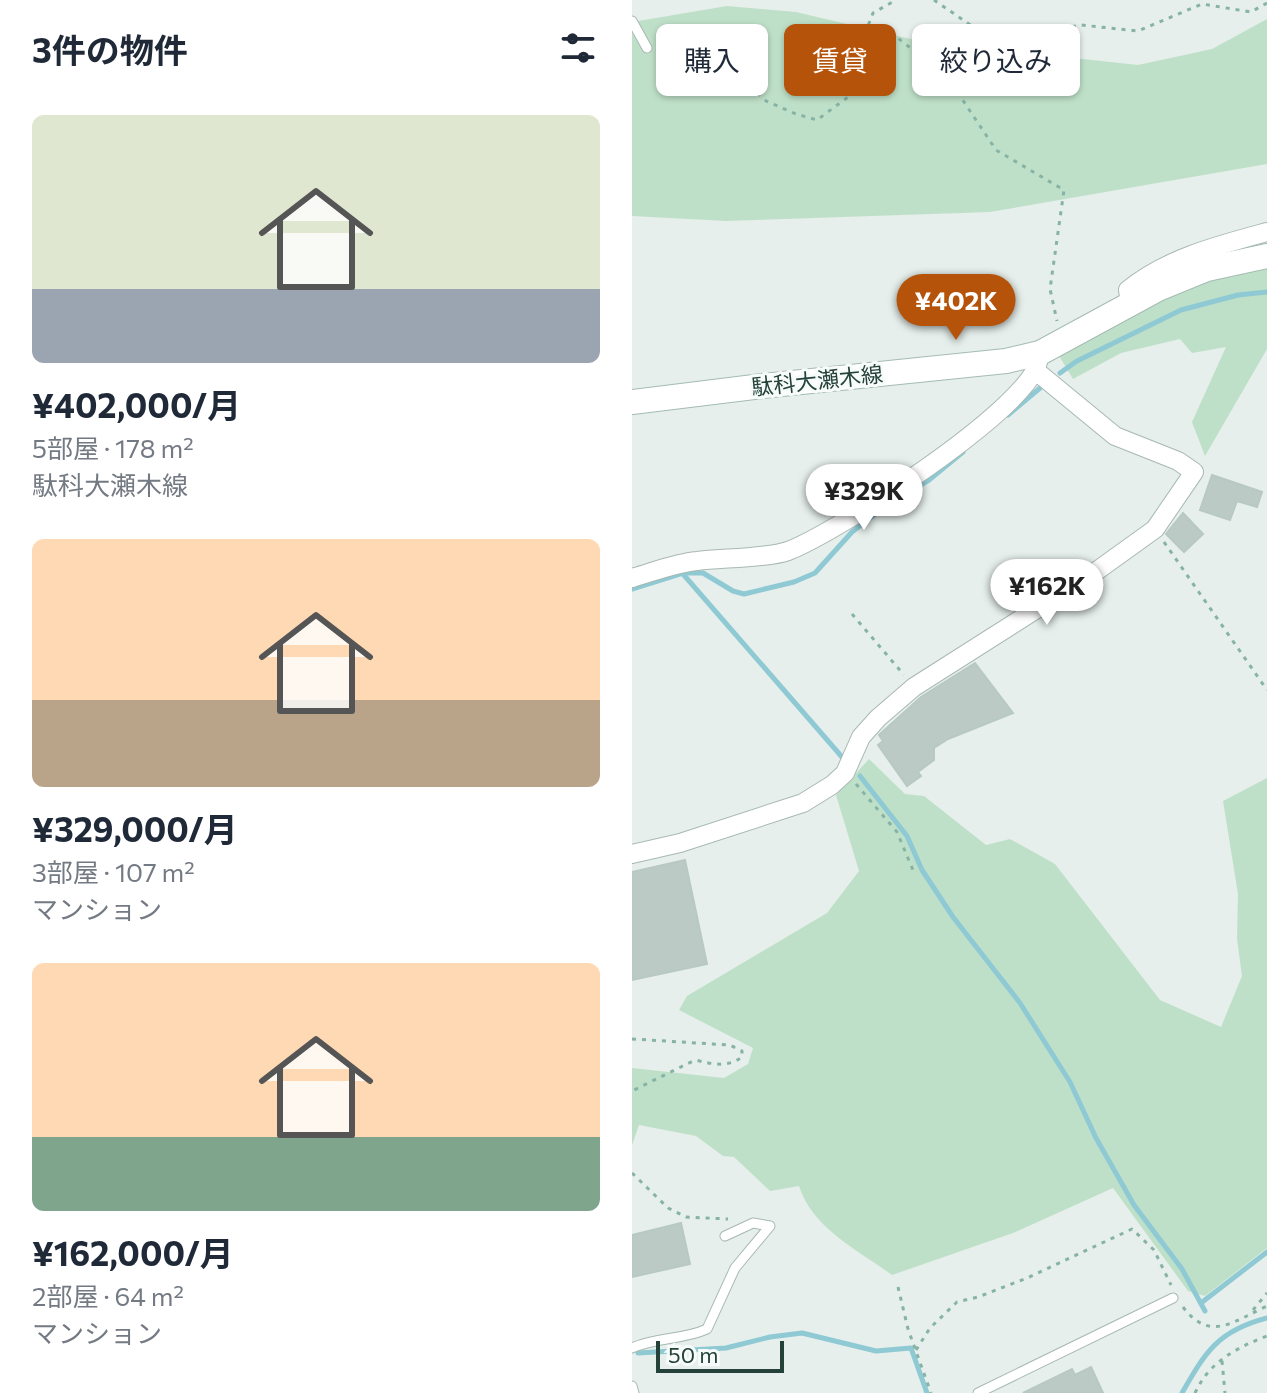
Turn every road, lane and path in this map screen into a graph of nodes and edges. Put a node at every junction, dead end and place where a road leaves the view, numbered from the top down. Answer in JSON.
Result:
{"nodes":[{"id":1,"x":896,"y":0,"type":"edge"},
{"id":2,"x":934,"y":0,"type":"edge"},
{"id":3,"x":1267,"y":3,"type":"edge"},
{"id":4,"x":632,"y":21,"type":"edge"},
{"id":5,"x":869,"y":24,"type":"edge"},
{"id":6,"x":896,"y":37,"type":"edge"},
{"id":7,"x":647,"y":48,"type":"joint"},
{"id":8,"x":849,"y":96,"type":"edge"},
{"id":9,"x":1267,"y":232,"type":"edge"},
{"id":10,"x":1267,"y":256,"type":"edge"},
{"id":11,"x":1130,"y":303,"type":"junction"},
{"id":12,"x":1062,"y":341,"type":"junction"},
{"id":13,"x":1038,"y":362,"type":"junction"},
{"id":14,"x":632,"y":402,"type":"edge"},
{"id":15,"x":1155,"y":529,"type":"junction"},
{"id":16,"x":632,"y":578,"type":"edge"},
{"id":17,"x":852,"y":614,"type":"dead end"},
{"id":18,"x":914,"y":687,"type":"junction"},
{"id":19,"x":1267,"y":690,"type":"edge"},
{"id":20,"x":845,"y":773,"type":"junction"},
{"id":21,"x":632,"y":854,"type":"edge"},
{"id":22,"x":915,"y":875,"type":"dead end"},
{"id":23,"x":632,"y":1039,"type":"edge"},
{"id":24,"x":632,"y":1091,"type":"edge"},
{"id":25,"x":632,"y":1173,"type":"edge"},
{"id":26,"x":753,"y":1223,"type":"junction"},
{"id":27,"x":725,"y":1236,"type":"dead end"},
{"id":28,"x":898,"y":1287,"type":"dead end"},
{"id":29,"x":1267,"y":1293,"type":"edge"},
{"id":30,"x":1173,"y":1298,"type":"junction"},
{"id":31,"x":1267,"y":1306,"type":"edge"},
{"id":32,"x":1251,"y":1313,"type":"junction"},
{"id":33,"x":1267,"y":1336,"type":"edge"},
{"id":34,"x":632,"y":1348,"type":"edge"},
{"id":35,"x":916,"y":1350,"type":"junction"},
{"id":36,"x":1222,"y":1361,"type":"junction"},
{"id":37,"x":632,"y":1386,"type":"edge"},
{"id":38,"x":634,"y":1393,"type":"edge"},
{"id":39,"x":931,"y":1393,"type":"edge"},
{"id":40,"x":978,"y":1393,"type":"edge"},
{"id":41,"x":1195,"y":1393,"type":"edge"},
{"id":42,"x":1225,"y":1393,"type":"edge"}],
"edges":[{"from":1,"to":5,"type":"path"},
{"from":2,"to":3,"type":"path"},
{"from":4,"to":7,"type":"lane"},
{"from":6,"to":12,"type":"path"},
{"from":7,"to":8,"type":"path"},
{"from":9,"to":11,"type":"street"},
{"from":10,"to":11,"type":"main road","name":"駄科大瀬木線"},
{"from":11,"to":12,"type":"main road","name":"駄科大瀬木線"},
{"from":12,"to":13,"type":"main road","name":"駄科大瀬木線"},
{"from":13,"to":14,"type":"main road","name":"駄科大瀬木線"},
{"from":13,"to":15,"type":"street"},
{"from":13,"to":16,"type":"street"},
{"from":15,"to":18,"type":"street"},
{"from":15,"to":19,"type":"path"},
{"from":17,"to":18,"type":"path"},
{"from":18,"to":20,"type":"street"},
{"from":20,"to":21,"type":"street"},
{"from":20,"to":22,"type":"path"},
{"from":23,"to":24,"type":"path"},
{"from":25,"to":26,"type":"path"},
{"from":26,"to":27,"type":"lane"},
{"from":26,"to":34,"type":"lane"},
{"from":28,"to":35,"type":"path"},
{"from":29,"to":32,"type":"path"},
{"from":30,"to":32,"type":"path"},
{"from":30,"to":35,"type":"path"},
{"from":30,"to":40,"type":"lane"},
{"from":31,"to":32,"type":"path"},
{"from":33,"to":36,"type":"path"},
{"from":35,"to":39,"type":"path"},
{"from":36,"to":41,"type":"path"},
{"from":36,"to":42,"type":"path"},
{"from":37,"to":38,"type":"lane"}]}
